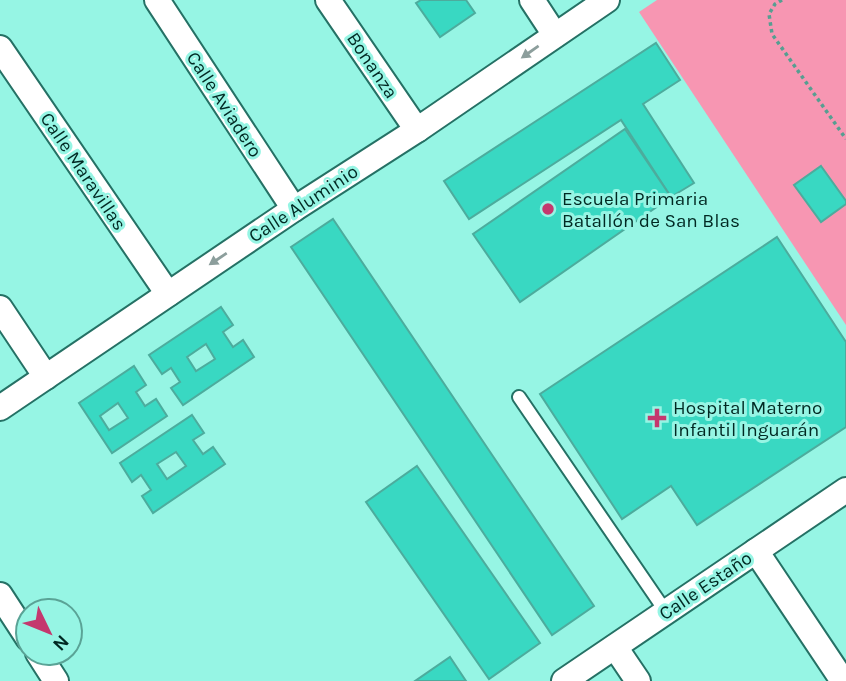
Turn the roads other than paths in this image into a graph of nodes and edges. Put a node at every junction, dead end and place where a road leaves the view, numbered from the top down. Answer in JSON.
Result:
{"nodes":[{"id":1,"x":157,"y":0,"type":"edge"},
{"id":2,"x":328,"y":0,"type":"edge"},
{"id":3,"x":532,"y":0,"type":"edge"},
{"id":4,"x":607,"y":0,"type":"edge"},
{"id":5,"x":555,"y":34,"type":"junction"},
{"id":6,"x":0,"y":48,"type":"edge"},
{"id":7,"x":417,"y":130,"type":"junction"},
{"id":8,"x":293,"y":209,"type":"junction"},
{"id":9,"x":167,"y":294,"type":"junction"},
{"id":10,"x":0,"y":308,"type":"edge"},
{"id":11,"x":46,"y":377,"type":"junction"},
{"id":12,"x":519,"y":397,"type":"dead end"},
{"id":13,"x":0,"y":408,"type":"edge"},
{"id":14,"x":846,"y":490,"type":"edge"},
{"id":15,"x":756,"y":551,"type":"junction"},
{"id":16,"x":0,"y":595,"type":"edge"},
{"id":17,"x":666,"y":612,"type":"junction"},
{"id":18,"x":14,"y":616,"type":"edge"},
{"id":19,"x":615,"y":647,"type":"junction"},
{"id":20,"x":564,"y":681,"type":"edge"},
{"id":21,"x":638,"y":681,"type":"edge"},
{"id":22,"x":843,"y":681,"type":"edge"}],
"edges":[{"from":1,"to":8,"type":"street","name":"Calle Aviadero"},
{"from":2,"to":7,"type":"street","name":"Bonanza"},
{"from":3,"to":5,"type":"street"},
{"from":4,"to":5,"type":"street","name":"Calle Aluminio"},
{"from":5,"to":7,"type":"street","name":"Calle Aluminio","one_way":true},
{"from":6,"to":9,"type":"street","name":"Calle Maravillas"},
{"from":7,"to":8,"type":"street","name":"Calle Aluminio"},
{"from":8,"to":9,"type":"street","name":"Calle Aluminio","one_way":true},
{"from":9,"to":11,"type":"street","name":"Calle Aluminio"},
{"from":10,"to":11,"type":"street"},
{"from":11,"to":13,"type":"street","name":"Calle Aluminio"},
{"from":12,"to":17,"type":"lane"},
{"from":14,"to":15,"type":"street","name":"Calle Estaño"},
{"from":15,"to":17,"type":"street","name":"Calle Estaño"},
{"from":15,"to":22,"type":"street"},
{"from":16,"to":18,"type":"street"},
{"from":17,"to":19,"type":"street","name":"Calle Estaño"},
{"from":19,"to":20,"type":"street","name":"Calle Estaño"},
{"from":19,"to":21,"type":"street"}]}
